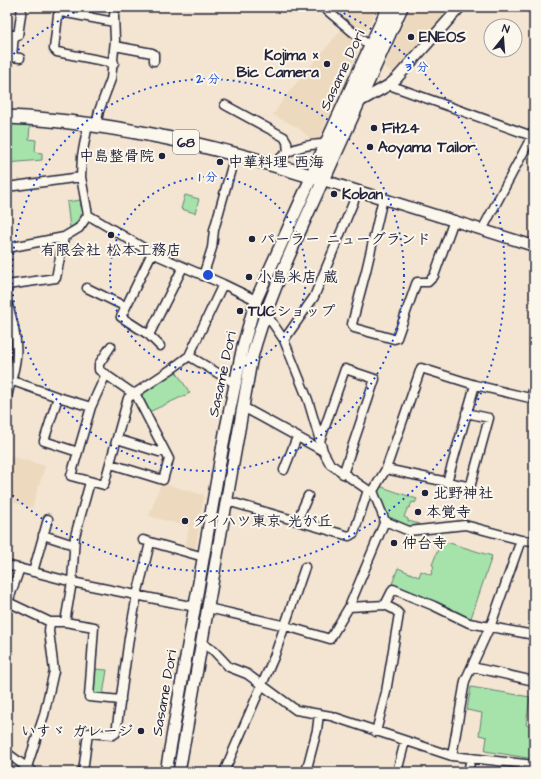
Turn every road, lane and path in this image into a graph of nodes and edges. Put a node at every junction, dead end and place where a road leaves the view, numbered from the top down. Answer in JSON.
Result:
{"nodes":[{"id":1,"x":22,"y":7,"type":"edge"},
{"id":2,"x":115,"y":7,"type":"edge"},
{"id":3,"x":322,"y":7,"type":"edge"},
{"id":4,"x":389,"y":7,"type":"edge"},
{"id":5,"x":401,"y":7,"type":"edge"},
{"id":6,"x":460,"y":7,"type":"edge"},
{"id":7,"x":114,"y":22,"type":"junction"},
{"id":8,"x":11,"y":35,"type":"edge"},
{"id":9,"x":115,"y":46,"type":"junction"},
{"id":10,"x":375,"y":50,"type":"junction"},
{"id":11,"x":20,"y":58,"type":"dead end"},
{"id":12,"x":154,"y":61,"type":"dead end"},
{"id":13,"x":114,"y":63,"type":"junction"},
{"id":14,"x":388,"y":85,"type":"junction"},
{"id":15,"x":358,"y":102,"type":"junction"},
{"id":16,"x":225,"y":105,"type":"dead end"},
{"id":17,"x":341,"y":111,"type":"junction"},
{"id":18,"x":7,"y":117,"type":"edge"},
{"id":19,"x":92,"y":125,"type":"junction"},
{"id":20,"x":533,"y":134,"type":"edge"},
{"id":21,"x":326,"y":144,"type":"junction"},
{"id":22,"x":288,"y":152,"type":"junction"},
{"id":23,"x":235,"y":154,"type":"junction"},
{"id":24,"x":275,"y":166,"type":"junction"},
{"id":25,"x":82,"y":177,"type":"junction"},
{"id":26,"x":317,"y":178,"type":"junction"},
{"id":27,"x":7,"y":187,"type":"edge"},
{"id":28,"x":358,"y":191,"type":"junction"},
{"id":29,"x":383,"y":198,"type":"junction"},
{"id":30,"x":88,"y":215,"type":"junction"},
{"id":31,"x":454,"y":220,"type":"junction"},
{"id":32,"x":482,"y":230,"type":"junction"},
{"id":33,"x":64,"y":237,"type":"junction"},
{"id":34,"x":534,"y":246,"type":"edge"},
{"id":35,"x":7,"y":248,"type":"edge"},
{"id":36,"x":152,"y":253,"type":"junction"},
{"id":37,"x":183,"y":267,"type":"junction"},
{"id":38,"x":203,"y":276,"type":"junction"},
{"id":39,"x":223,"y":284,"type":"junction"},
{"id":40,"x":7,"y":285,"type":"edge"},
{"id":41,"x":87,"y":288,"type":"dead end"},
{"id":42,"x":256,"y":300,"type":"junction"},
{"id":43,"x":7,"y":302,"type":"edge"},
{"id":44,"x":126,"y":307,"type":"junction"},
{"id":45,"x":265,"y":312,"type":"junction"},
{"id":46,"x":149,"y":336,"type":"junction"},
{"id":47,"x":284,"y":340,"type":"junction"},
{"id":48,"x":111,"y":346,"type":"dead end"},
{"id":49,"x":160,"y":346,"type":"dead end"},
{"id":50,"x":190,"y":356,"type":"junction"},
{"id":51,"x":106,"y":374,"type":"junction"},
{"id":52,"x":10,"y":380,"type":"junction"},
{"id":53,"x":236,"y":384,"type":"junction"},
{"id":54,"x":475,"y":385,"type":"junction"},
{"id":55,"x":534,"y":387,"type":"edge"},
{"id":56,"x":135,"y":393,"type":"junction"},
{"id":57,"x":7,"y":397,"type":"edge"},
{"id":58,"x":58,"y":397,"type":"junction"},
{"id":59,"x":533,"y":398,"type":"edge"},
{"id":60,"x":91,"y":407,"type":"junction"},
{"id":61,"x":243,"y":407,"type":"junction"},
{"id":62,"x":466,"y":413,"type":"junction"},
{"id":63,"x":297,"y":437,"type":"junction"},
{"id":64,"x":116,"y":439,"type":"junction"},
{"id":65,"x":320,"y":441,"type":"junction"},
{"id":66,"x":164,"y":450,"type":"junction"},
{"id":67,"x":323,"y":451,"type":"junction"},
{"id":68,"x":78,"y":452,"type":"junction"},
{"id":69,"x":111,"y":464,"type":"junction"},
{"id":70,"x":386,"y":469,"type":"junction"},
{"id":71,"x":284,"y":470,"type":"dead end"},
{"id":72,"x":342,"y":474,"type":"junction"},
{"id":73,"x":90,"y":482,"type":"junction"},
{"id":74,"x":447,"y":482,"type":"junction"},
{"id":75,"x":370,"y":491,"type":"junction"},
{"id":76,"x":308,"y":496,"type":"dead end"},
{"id":77,"x":227,"y":501,"type":"junction"},
{"id":78,"x":48,"y":519,"type":"dead end"},
{"id":79,"x":298,"y":521,"type":"junction"},
{"id":80,"x":385,"y":521,"type":"junction"},
{"id":81,"x":43,"y":535,"type":"junction"},
{"id":82,"x":521,"y":540,"type":"junction"},
{"id":83,"x":534,"y":541,"type":"edge"},
{"id":84,"x":74,"y":545,"type":"junction"},
{"id":85,"x":204,"y":557,"type":"junction"},
{"id":86,"x":7,"y":565,"type":"edge"},
{"id":87,"x":305,"y":567,"type":"dead end"},
{"id":88,"x":20,"y":568,"type":"junction"},
{"id":89,"x":33,"y":572,"type":"junction"},
{"id":90,"x":72,"y":582,"type":"junction"},
{"id":91,"x":137,"y":595,"type":"junction"},
{"id":92,"x":7,"y":603,"type":"edge"},
{"id":93,"x":385,"y":605,"type":"junction"},
{"id":94,"x":195,"y":607,"type":"junction"},
{"id":95,"x":349,"y":607,"type":"junction"},
{"id":96,"x":208,"y":608,"type":"junction"},
{"id":97,"x":50,"y":622,"type":"junction"},
{"id":98,"x":65,"y":622,"type":"junction"},
{"id":99,"x":286,"y":626,"type":"junction"},
{"id":100,"x":489,"y":627,"type":"junction"},
{"id":101,"x":534,"y":635,"type":"edge"},
{"id":102,"x":202,"y":643,"type":"junction"},
{"id":103,"x":472,"y":667,"type":"junction"},
{"id":104,"x":534,"y":681,"type":"edge"},
{"id":105,"x":262,"y":686,"type":"junction"},
{"id":106,"x":121,"y":700,"type":"junction"},
{"id":107,"x":319,"y":714,"type":"junction"},
{"id":108,"x":376,"y":732,"type":"junction"},
{"id":109,"x":406,"y":741,"type":"junction"},
{"id":110,"x":7,"y":753,"type":"edge"},
{"id":111,"x":452,"y":756,"type":"junction"},
{"id":112,"x":471,"y":758,"type":"junction"},
{"id":113,"x":534,"y":766,"type":"edge"},
{"id":114,"x":30,"y":770,"type":"edge"},
{"id":115,"x":83,"y":772,"type":"edge"},
{"id":116,"x":166,"y":772,"type":"edge"},
{"id":117,"x":179,"y":772,"type":"edge"},
{"id":118,"x":224,"y":772,"type":"edge"},
{"id":119,"x":306,"y":772,"type":"edge"},
{"id":120,"x":397,"y":772,"type":"edge"},
{"id":121,"x":468,"y":772,"type":"edge"}],
"edges":[{"from":1,"to":8,"type":"street"},
{"from":2,"to":7,"type":"street"},
{"from":3,"to":10,"type":"street"},
{"from":4,"to":10,"type":"main road","name":"Sasame Dori"},
{"from":5,"to":10,"type":"main road","name":"Sasame Dori"},
{"from":6,"to":14,"type":"street"},
{"from":7,"to":9,"type":"street"},
{"from":7,"to":13,"type":"street"},
{"from":8,"to":11,"type":"street"},
{"from":9,"to":12,"type":"street"},
{"from":9,"to":13,"type":"street"},
{"from":10,"to":15,"type":"main road","name":"Sasame Dori"},
{"from":10,"to":17,"type":"main road","name":"Sasame Dori"},
{"from":13,"to":19,"type":"street"},
{"from":14,"to":15,"type":"street"},
{"from":14,"to":20,"type":"street"},
{"from":15,"to":17,"type":"street"},
{"from":15,"to":26,"type":"main road","name":"Sasame Dori"},
{"from":16,"to":22,"type":"street"},
{"from":17,"to":21,"type":"main road","name":"Sasame Dori"},
{"from":18,"to":19,"type":"main road","number":"68"},
{"from":19,"to":23,"type":"main road","number":"68"},
{"from":19,"to":25,"type":"street"},
{"from":20,"to":32,"type":"street"},
{"from":21,"to":22,"type":"street"},
{"from":21,"to":26,"type":"main road","name":"Sasame Dori"},
{"from":22,"to":24,"type":"street"},
{"from":23,"to":24,"type":"main road","number":"68"},
{"from":23,"to":38,"type":"street"},
{"from":24,"to":26,"type":"main road","number":"68"},
{"from":25,"to":27,"type":"street"},
{"from":25,"to":30,"type":"street"},
{"from":26,"to":28,"type":"street"},
{"from":26,"to":42,"type":"main road","name":"Sasame Dori"},
{"from":26,"to":45,"type":"main road","name":"Sasame Dori"},
{"from":28,"to":29,"type":"street"},
{"from":28,"to":47,"type":"street"},
{"from":29,"to":31,"type":"street"},
{"from":29,"to":31,"type":"street"},
{"from":30,"to":33,"type":"street"},
{"from":30,"to":36,"type":"street"},
{"from":31,"to":32,"type":"street"},
{"from":32,"to":34,"type":"street"},
{"from":33,"to":35,"type":"street"},
{"from":33,"to":40,"type":"street"},
{"from":36,"to":37,"type":"street"},
{"from":36,"to":44,"type":"street"},
{"from":37,"to":38,"type":"street"},
{"from":37,"to":46,"type":"street"},
{"from":38,"to":39,"type":"street"},
{"from":39,"to":42,"type":"street"},
{"from":39,"to":50,"type":"street"},
{"from":41,"to":44,"type":"street"},
{"from":42,"to":53,"type":"main road","name":"Sasame Dori"},
{"from":43,"to":52,"type":"street"},
{"from":44,"to":46,"type":"street"},
{"from":45,"to":47,"type":"street"},
{"from":45,"to":61,"type":"main road","name":"Sasame Dori"},
{"from":46,"to":49,"type":"street"},
{"from":47,"to":65,"type":"street"},
{"from":48,"to":51,"type":"street"},
{"from":50,"to":53,"type":"street"},
{"from":50,"to":56,"type":"street"},
{"from":51,"to":56,"type":"street"},
{"from":51,"to":60,"type":"street"},
{"from":52,"to":57,"type":"street"},
{"from":52,"to":58,"type":"street"},
{"from":53,"to":85,"type":"main road","name":"Sasame Dori"},
{"from":54,"to":59,"type":"street"},
{"from":54,"to":62,"type":"street"},
{"from":54,"to":70,"type":"street"},
{"from":55,"to":59,"type":"street"},
{"from":56,"to":64,"type":"street"},
{"from":56,"to":66,"type":"street"},
{"from":58,"to":60,"type":"street"},
{"from":58,"to":68,"type":"street"},
{"from":60,"to":68,"type":"street"},
{"from":61,"to":63,"type":"street"},
{"from":61,"to":77,"type":"main road","name":"Sasame Dori"},
{"from":62,"to":74,"type":"street"},
{"from":62,"to":74,"type":"street"},
{"from":63,"to":67,"type":"street"},
{"from":63,"to":71,"type":"street"},
{"from":64,"to":66,"type":"street"},
{"from":64,"to":69,"type":"street"},
{"from":65,"to":67,"type":"street"},
{"from":65,"to":72,"type":"street"},
{"from":66,"to":69,"type":"street"},
{"from":67,"to":72,"type":"street"},
{"from":68,"to":73,"type":"street"},
{"from":69,"to":73,"type":"street"},
{"from":70,"to":74,"type":"street"},
{"from":70,"to":75,"type":"street"},
{"from":72,"to":75,"type":"street"},
{"from":73,"to":84,"type":"street"},
{"from":75,"to":79,"type":"street"},
{"from":75,"to":80,"type":"street"},
{"from":76,"to":79,"type":"street"},
{"from":77,"to":79,"type":"street"},
{"from":77,"to":96,"type":"main road","name":"Sasame Dori"},
{"from":78,"to":81,"type":"street"},
{"from":80,"to":82,"type":"street"},
{"from":80,"to":95,"type":"street"},
{"from":81,"to":84,"type":"street"},
{"from":81,"to":89,"type":"street"},
{"from":82,"to":83,"type":"street"},
{"from":82,"to":100,"type":"street"},
{"from":84,"to":90,"type":"street"},
{"from":85,"to":91,"type":"street"},
{"from":85,"to":94,"type":"main road","name":"Sasame Dori"},
{"from":86,"to":88,"type":"street"},
{"from":87,"to":99,"type":"street"},
{"from":88,"to":89,"type":"street"},
{"from":88,"to":92,"type":"street"},
{"from":89,"to":90,"type":"street"},
{"from":90,"to":91,"type":"street"},
{"from":90,"to":98,"type":"street"},
{"from":91,"to":94,"type":"street"},
{"from":91,"to":106,"type":"street"},
{"from":92,"to":97,"type":"street"},
{"from":93,"to":95,"type":"street"},
{"from":93,"to":100,"type":"street"},
{"from":93,"to":108,"type":"street"},
{"from":94,"to":116,"type":"main road","name":"Sasame Dori"},
{"from":95,"to":99,"type":"street"},
{"from":96,"to":99,"type":"street"},
{"from":96,"to":102,"type":"main road","name":"Sasame Dori"},
{"from":97,"to":98,"type":"street"},
{"from":97,"to":114,"type":"street"},
{"from":98,"to":106,"type":"street"},
{"from":99,"to":105,"type":"street"},
{"from":100,"to":101,"type":"street"},
{"from":100,"to":103,"type":"street"},
{"from":102,"to":105,"type":"street"},
{"from":102,"to":117,"type":"main road","name":"Sasame Dori"},
{"from":103,"to":104,"type":"street"},
{"from":103,"to":111,"type":"street"},
{"from":105,"to":107,"type":"street"},
{"from":105,"to":118,"type":"street"},
{"from":106,"to":115,"type":"street"},
{"from":107,"to":108,"type":"street"},
{"from":107,"to":119,"type":"street"},
{"from":108,"to":109,"type":"street"},
{"from":109,"to":111,"type":"street"},
{"from":109,"to":120,"type":"street"},
{"from":110,"to":114,"type":"street"},
{"from":111,"to":112,"type":"street"},
{"from":112,"to":113,"type":"street"},
{"from":112,"to":121,"type":"street"}]}
